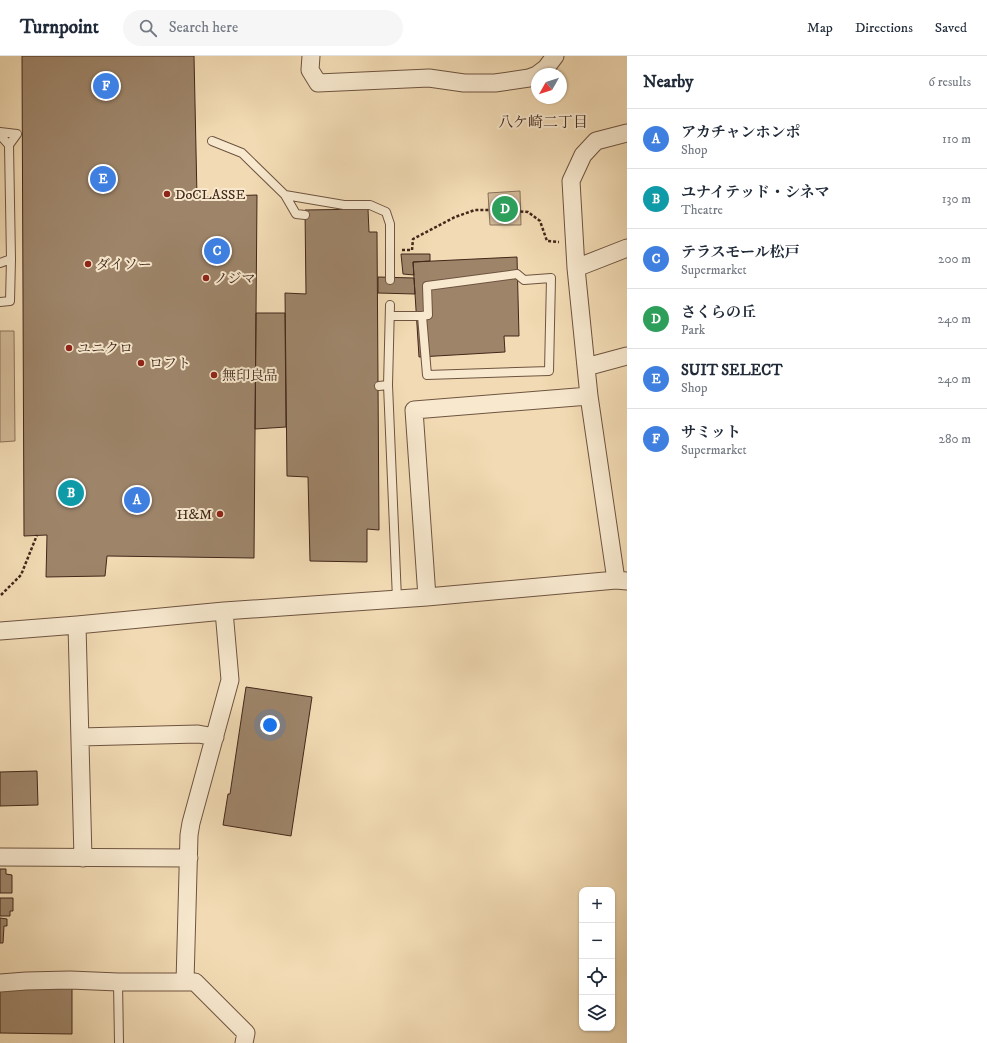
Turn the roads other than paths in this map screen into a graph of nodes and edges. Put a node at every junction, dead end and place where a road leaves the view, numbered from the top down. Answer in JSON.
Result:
{"nodes":[{"id":1,"x":311,"y":56,"type":"edge"},
{"id":2,"x":555,"y":56,"type":"edge"},
{"id":3,"x":546,"y":68,"type":"edge"},
{"id":4,"x":531,"y":77,"type":"edge"},
{"id":5,"x":0,"y":132,"type":"edge"},
{"id":6,"x":627,"y":134,"type":"edge"},
{"id":7,"x":0,"y":135,"type":"edge"},
{"id":8,"x":212,"y":141,"type":"dead end"},
{"id":9,"x":9,"y":145,"type":"junction"},
{"id":10,"x":285,"y":195,"type":"junction"},
{"id":11,"x":305,"y":215,"type":"dead end"},
{"id":12,"x":627,"y":248,"type":"edge"},
{"id":13,"x":11,"y":259,"type":"junction"},
{"id":14,"x":0,"y":263,"type":"edge"},
{"id":15,"x":576,"y":268,"type":"junction"},
{"id":16,"x":390,"y":280,"type":"dead end"},
{"id":17,"x":0,"y":302,"type":"edge"},
{"id":18,"x":390,"y":305,"type":"dead end"},
{"id":19,"x":390,"y":316,"type":"junction"},
{"id":20,"x":422,"y":316,"type":"junction"},
{"id":21,"x":627,"y":356,"type":"edge"},
{"id":22,"x":586,"y":367,"type":"junction"},
{"id":23,"x":388,"y":385,"type":"junction"},
{"id":24,"x":379,"y":386,"type":"dead end"},
{"id":25,"x":589,"y":396,"type":"junction"},
{"id":26,"x":622,"y":580,"type":"edge"},
{"id":27,"x":427,"y":597,"type":"junction"},
{"id":28,"x":397,"y":599,"type":"junction"},
{"id":29,"x":224,"y":611,"type":"junction"},
{"id":30,"x":77,"y":625,"type":"junction"},
{"id":31,"x":0,"y":631,"type":"edge"},
{"id":32,"x":80,"y":737,"type":"junction"},
{"id":33,"x":214,"y":737,"type":"junction"},
{"id":34,"x":0,"y":857,"type":"edge"},
{"id":35,"x":83,"y":858,"type":"junction"},
{"id":36,"x":189,"y":858,"type":"junction"},
{"id":37,"x":118,"y":982,"type":"junction"},
{"id":38,"x":185,"y":982,"type":"junction"},
{"id":39,"x":0,"y":983,"type":"edge"},
{"id":40,"x":119,"y":1043,"type":"edge"},
{"id":41,"x":244,"y":1043,"type":"edge"}],
"edges":[{"from":1,"to":4,"type":"street"},
{"from":2,"to":3,"type":"street"},
{"from":5,"to":9,"type":"lane"},
{"from":6,"to":15,"type":"street"},
{"from":7,"to":9,"type":"lane"},
{"from":8,"to":10,"type":"lane"},
{"from":9,"to":13,"type":"lane"},
{"from":10,"to":11,"type":"lane"},
{"from":10,"to":16,"type":"lane"},
{"from":12,"to":15,"type":"street"},
{"from":13,"to":14,"type":"lane"},
{"from":13,"to":17,"type":"lane"},
{"from":15,"to":22,"type":"street"},
{"from":18,"to":19,"type":"lane"},
{"from":19,"to":20,"type":"lane"},
{"from":19,"to":23,"type":"lane"},
{"from":20,"to":20,"type":"lane"},
{"from":21,"to":22,"type":"street"},
{"from":22,"to":25,"type":"street"},
{"from":23,"to":24,"type":"lane"},
{"from":23,"to":28,"type":"lane"},
{"from":25,"to":26,"type":"street"},
{"from":25,"to":27,"type":"street"},
{"from":26,"to":27,"type":"street"},
{"from":27,"to":28,"type":"street"},
{"from":28,"to":29,"type":"street"},
{"from":29,"to":30,"type":"street"},
{"from":29,"to":33,"type":"street"},
{"from":30,"to":31,"type":"street"},
{"from":30,"to":32,"type":"street"},
{"from":32,"to":33,"type":"street"},
{"from":32,"to":35,"type":"street"},
{"from":33,"to":36,"type":"street"},
{"from":34,"to":35,"type":"street"},
{"from":35,"to":36,"type":"street"},
{"from":36,"to":38,"type":"street"},
{"from":37,"to":38,"type":"street"},
{"from":37,"to":39,"type":"street"},
{"from":37,"to":40,"type":"lane"},
{"from":38,"to":41,"type":"street"}]}
